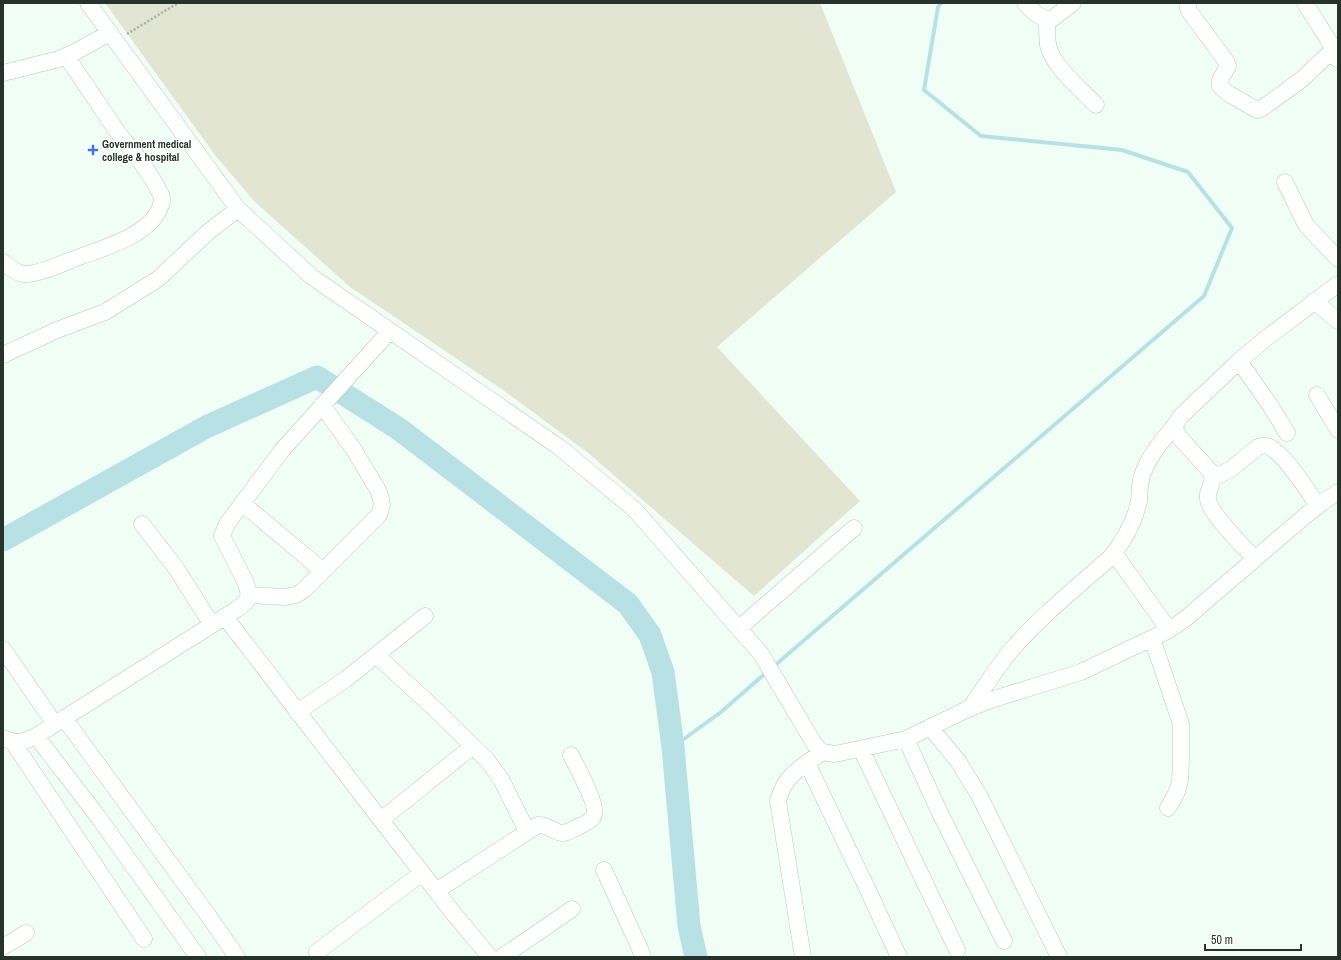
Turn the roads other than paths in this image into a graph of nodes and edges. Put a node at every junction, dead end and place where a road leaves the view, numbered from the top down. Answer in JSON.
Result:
{"nodes":[{"id":1,"x":88,"y":3,"type":"edge"},
{"id":2,"x":1025,"y":3,"type":"edge"},
{"id":3,"x":1073,"y":3,"type":"edge"},
{"id":4,"x":1187,"y":3,"type":"edge"},
{"id":5,"x":1306,"y":3,"type":"edge"},
{"id":6,"x":1047,"y":20,"type":"junction"},
{"id":7,"x":112,"y":37,"type":"junction"},
{"id":8,"x":1336,"y":55,"type":"edge"},
{"id":9,"x":66,"y":56,"type":"junction"},
{"id":10,"x":3,"y":73,"type":"edge"},
{"id":11,"x":1096,"y":105,"type":"dead end"},
{"id":12,"x":1285,"y":182,"type":"dead end"},
{"id":13,"x":238,"y":209,"type":"junction"},
{"id":14,"x":1338,"y":259,"type":"edge"},
{"id":15,"x":3,"y":262,"type":"edge"},
{"id":16,"x":1338,"y":284,"type":"edge"},
{"id":17,"x":1314,"y":301,"type":"junction"},
{"id":18,"x":1338,"y":320,"type":"edge"},
{"id":19,"x":390,"y":331,"type":"junction"},
{"id":20,"x":3,"y":355,"type":"edge"},
{"id":21,"x":1239,"y":361,"type":"junction"},
{"id":22,"x":1317,"y":395,"type":"dead end"},
{"id":23,"x":326,"y":401,"type":"junction"},
{"id":24,"x":1176,"y":425,"type":"junction"},
{"id":25,"x":1338,"y":430,"type":"edge"},
{"id":26,"x":1287,"y":433,"type":"dead end"},
{"id":27,"x":1213,"y":478,"type":"junction"},
{"id":28,"x":1338,"y":492,"type":"edge"},
{"id":29,"x":242,"y":503,"type":"junction"},
{"id":30,"x":1318,"y":506,"type":"junction"},
{"id":31,"x":142,"y":524,"type":"dead end"},
{"id":32,"x":854,"y":528,"type":"dead end"},
{"id":33,"x":1114,"y":553,"type":"junction"},
{"id":34,"x":1255,"y":559,"type":"junction"},
{"id":35,"x":323,"y":571,"type":"junction"},
{"id":36,"x":249,"y":595,"type":"junction"},
{"id":37,"x":425,"y":616,"type":"dead end"},
{"id":38,"x":219,"y":621,"type":"junction"},
{"id":39,"x":739,"y":628,"type":"junction"},
{"id":40,"x":1169,"y":630,"type":"junction"},
{"id":41,"x":1152,"y":638,"type":"junction"},
{"id":42,"x":3,"y":649,"type":"edge"},
{"id":43,"x":376,"y":656,"type":"junction"},
{"id":44,"x":970,"y":708,"type":"junction"},
{"id":45,"x":298,"y":712,"type":"junction"},
{"id":46,"x":60,"y":721,"type":"junction"},
{"id":47,"x":930,"y":728,"type":"junction"},
{"id":48,"x":36,"y":736,"type":"junction"},
{"id":49,"x":906,"y":739,"type":"junction"},
{"id":50,"x":8,"y":740,"type":"edge"},
{"id":51,"x":473,"y":746,"type":"junction"},
{"id":52,"x":861,"y":749,"type":"junction"},
{"id":53,"x":822,"y":752,"type":"junction"},
{"id":54,"x":571,"y":755,"type":"dead end"},
{"id":55,"x":807,"y":763,"type":"junction"},
{"id":56,"x":1168,"y":808,"type":"dead end"},
{"id":57,"x":381,"y":820,"type":"junction"},
{"id":58,"x":527,"y":831,"type":"junction"},
{"id":59,"x":604,"y":870,"type":"dead end"},
{"id":60,"x":422,"y":873,"type":"junction"},
{"id":61,"x":436,"y":891,"type":"junction"},
{"id":62,"x":572,"y":909,"type":"dead end"},
{"id":63,"x":26,"y":932,"type":"dead end"},
{"id":64,"x":144,"y":939,"type":"dead end"},
{"id":65,"x":1004,"y":941,"type":"dead end"},
{"id":66,"x":3,"y":947,"type":"edge"},
{"id":67,"x":957,"y":950,"type":"dead end"},
{"id":68,"x":317,"y":952,"type":"dead end"},
{"id":69,"x":198,"y":957,"type":"edge"},
{"id":70,"x":237,"y":957,"type":"edge"},
{"id":71,"x":490,"y":957,"type":"edge"},
{"id":72,"x":502,"y":957,"type":"edge"},
{"id":73,"x":643,"y":957,"type":"edge"},
{"id":74,"x":803,"y":957,"type":"edge"},
{"id":75,"x":899,"y":957,"type":"edge"},
{"id":76,"x":1059,"y":957,"type":"edge"}],
"edges":[{"from":1,"to":7,"type":"street"},
{"from":2,"to":6,"type":"street"},
{"from":3,"to":6,"type":"street"},
{"from":4,"to":8,"type":"street"},
{"from":5,"to":8,"type":"street"},
{"from":6,"to":11,"type":"street"},
{"from":7,"to":9,"type":"street"},
{"from":7,"to":13,"type":"street"},
{"from":9,"to":10,"type":"street"},
{"from":9,"to":15,"type":"street"},
{"from":12,"to":14,"type":"street"},
{"from":13,"to":19,"type":"street"},
{"from":13,"to":20,"type":"street"},
{"from":16,"to":17,"type":"street"},
{"from":17,"to":18,"type":"street"},
{"from":17,"to":21,"type":"street"},
{"from":19,"to":23,"type":"street"},
{"from":19,"to":39,"type":"street"},
{"from":21,"to":24,"type":"street"},
{"from":21,"to":26,"type":"street"},
{"from":22,"to":25,"type":"street"},
{"from":23,"to":29,"type":"street"},
{"from":23,"to":35,"type":"street"},
{"from":24,"to":27,"type":"street"},
{"from":24,"to":33,"type":"street"},
{"from":27,"to":30,"type":"street"},
{"from":27,"to":34,"type":"street"},
{"from":28,"to":30,"type":"street"},
{"from":29,"to":35,"type":"street"},
{"from":29,"to":36,"type":"street"},
{"from":30,"to":34,"type":"street"},
{"from":31,"to":38,"type":"street"},
{"from":32,"to":39,"type":"street"},
{"from":33,"to":40,"type":"street"},
{"from":33,"to":44,"type":"street"},
{"from":34,"to":40,"type":"street"},
{"from":35,"to":36,"type":"street"},
{"from":36,"to":38,"type":"street"},
{"from":37,"to":43,"type":"street"},
{"from":38,"to":45,"type":"street"},
{"from":38,"to":46,"type":"street"},
{"from":39,"to":53,"type":"street"},
{"from":40,"to":41,"type":"street"},
{"from":41,"to":44,"type":"street"},
{"from":41,"to":56,"type":"street"},
{"from":42,"to":46,"type":"street"},
{"from":43,"to":45,"type":"street"},
{"from":43,"to":51,"type":"street"},
{"from":44,"to":47,"type":"street"},
{"from":45,"to":57,"type":"street"},
{"from":46,"to":48,"type":"street"},
{"from":46,"to":70,"type":"street"},
{"from":47,"to":49,"type":"street"},
{"from":47,"to":76,"type":"street"},
{"from":48,"to":50,"type":"street"},
{"from":48,"to":69,"type":"street"},
{"from":49,"to":52,"type":"street"},
{"from":49,"to":65,"type":"street"},
{"from":50,"to":64,"type":"street"},
{"from":51,"to":57,"type":"street"},
{"from":51,"to":58,"type":"street"},
{"from":52,"to":53,"type":"street"},
{"from":52,"to":67,"type":"street"},
{"from":53,"to":55,"type":"street"},
{"from":54,"to":58,"type":"street"},
{"from":55,"to":74,"type":"street"},
{"from":55,"to":75,"type":"street"},
{"from":57,"to":60,"type":"street"},
{"from":58,"to":61,"type":"street"},
{"from":59,"to":73,"type":"street"},
{"from":60,"to":61,"type":"street"},
{"from":60,"to":68,"type":"street"},
{"from":61,"to":71,"type":"street"},
{"from":62,"to":72,"type":"street"},
{"from":63,"to":66,"type":"street"}]}
